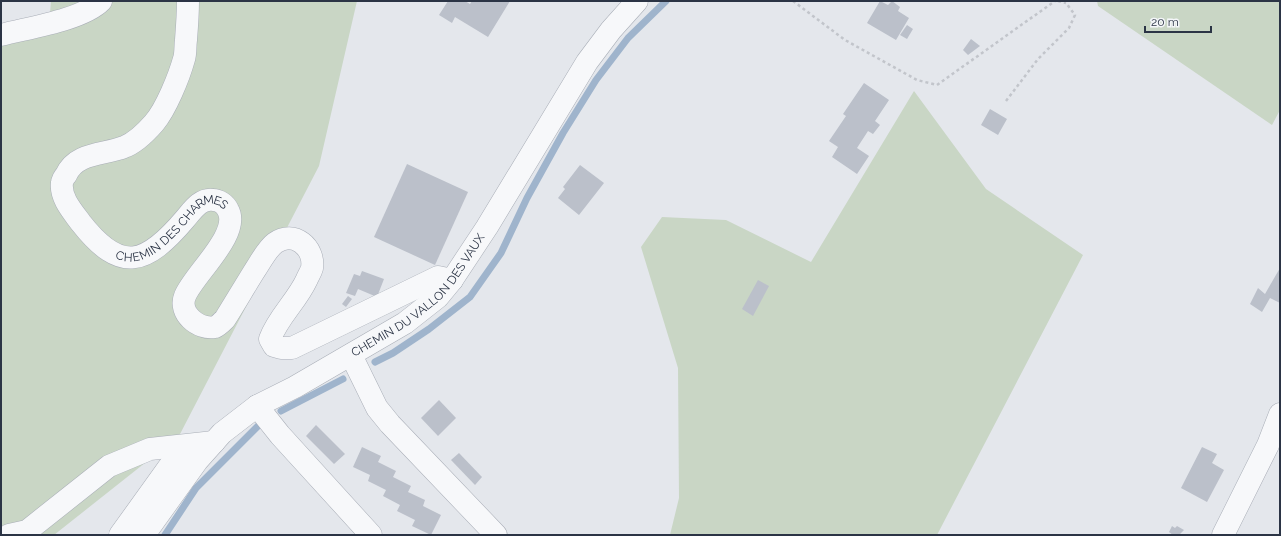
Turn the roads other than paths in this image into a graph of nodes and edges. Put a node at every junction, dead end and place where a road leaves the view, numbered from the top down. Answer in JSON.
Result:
{"nodes":[{"id":1,"x":101,"y":1,"type":"edge"},
{"id":2,"x":188,"y":1,"type":"edge"},
{"id":3,"x":636,"y":1,"type":"edge"},
{"id":4,"x":1,"y":35,"type":"edge"},
{"id":5,"x":452,"y":280,"type":"junction"},
{"id":6,"x":351,"y":355,"type":"junction"},
{"id":7,"x":257,"y":406,"type":"junction"},
{"id":8,"x":1280,"y":414,"type":"edge"},
{"id":9,"x":214,"y":442,"type":"junction"},
{"id":10,"x":184,"y":446,"type":"junction"},
{"id":11,"x":8,"y":535,"type":"edge"},
{"id":12,"x":120,"y":535,"type":"edge"},
{"id":13,"x":144,"y":535,"type":"edge"},
{"id":14,"x":371,"y":535,"type":"edge"},
{"id":15,"x":496,"y":535,"type":"edge"},
{"id":16,"x":1223,"y":535,"type":"edge"}],
"edges":[{"from":1,"to":4,"type":"street"},
{"from":2,"to":5,"type":"street","name":"CHEMIN DES CHARMES"},
{"from":3,"to":5,"type":"street","name":"CHEMIN DU VALLON DES VAUX"},
{"from":5,"to":6,"type":"street","name":"CHEMIN DU VALLON DES VAUX"},
{"from":6,"to":7,"type":"street","name":"CHEMIN DU VALLON DES VAUX"},
{"from":6,"to":15,"type":"street"},
{"from":7,"to":9,"type":"street","name":"CHEMIN DU VALLON DES VAUX"},
{"from":7,"to":14,"type":"street"},
{"from":8,"to":16,"type":"street"},
{"from":9,"to":10,"type":"street"},
{"from":9,"to":13,"type":"street","name":"CHEMIN DU VALLON DES VAUX"},
{"from":10,"to":11,"type":"street"},
{"from":10,"to":12,"type":"street"}]}
